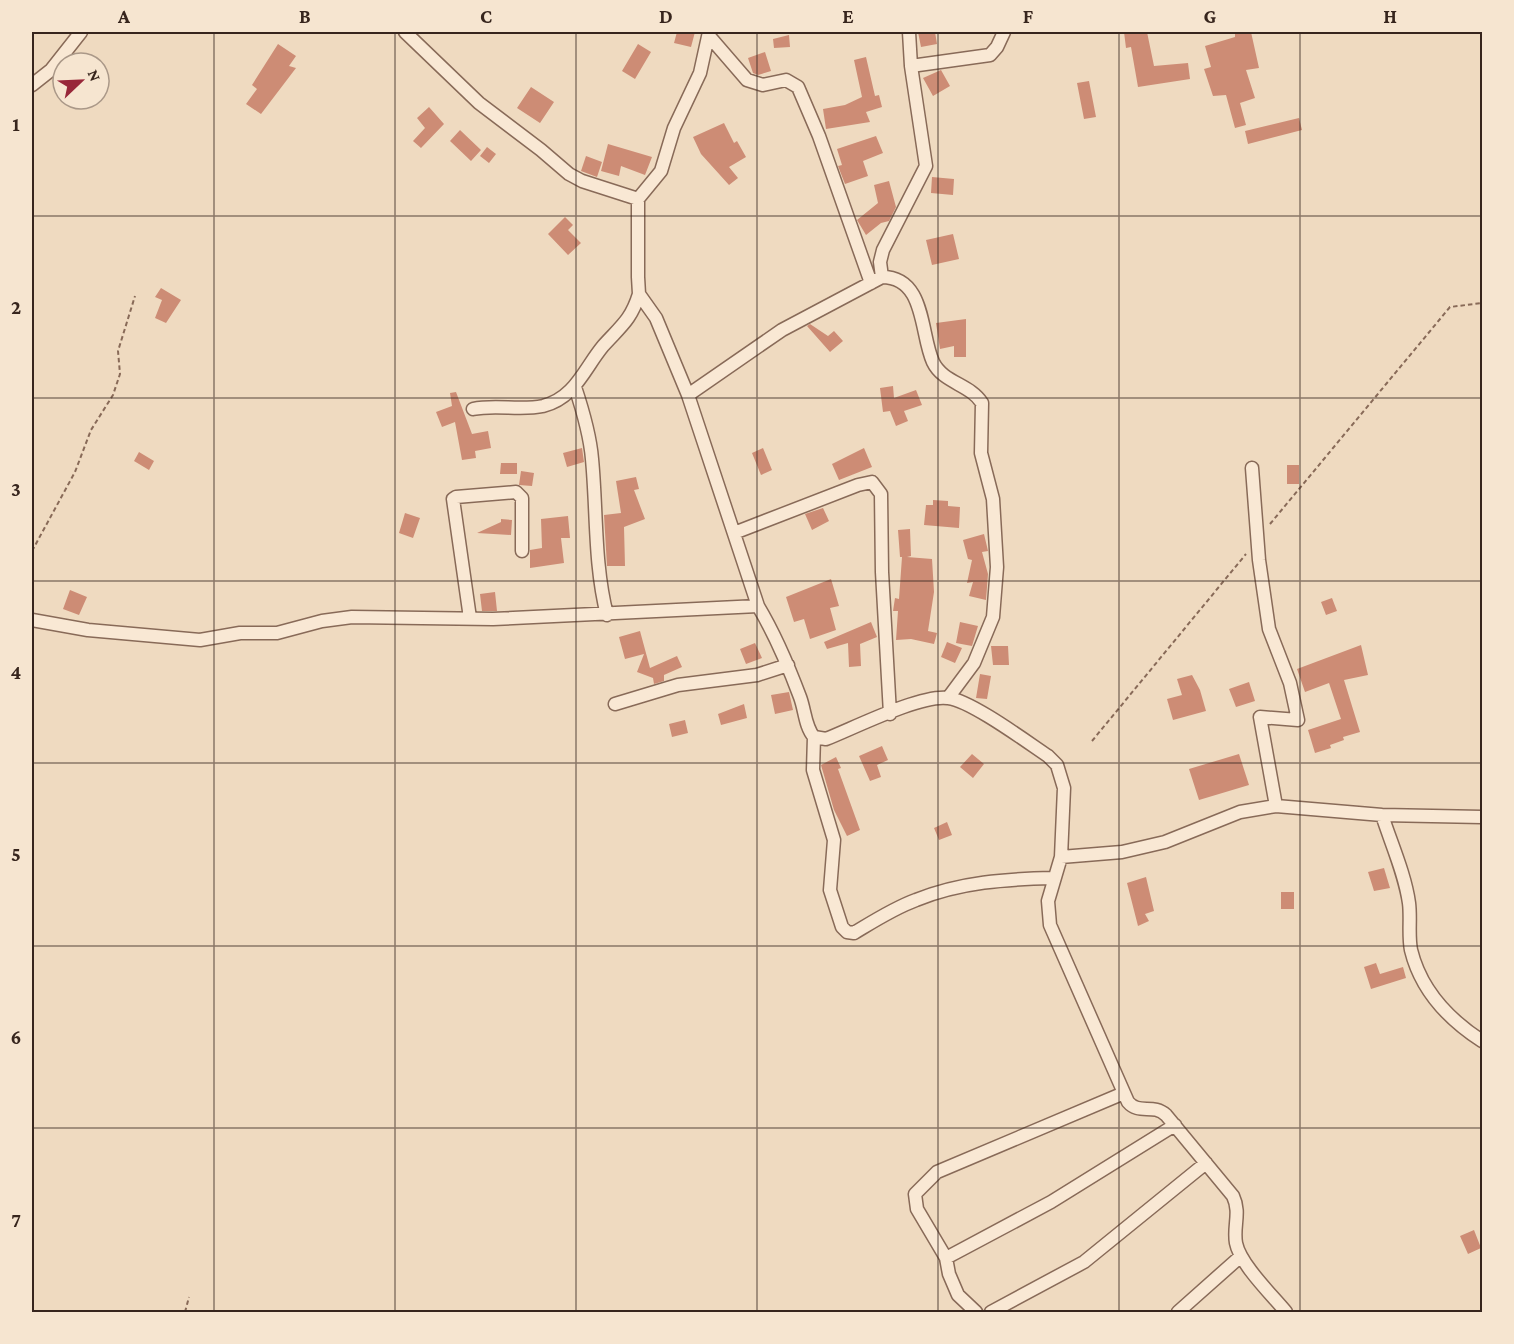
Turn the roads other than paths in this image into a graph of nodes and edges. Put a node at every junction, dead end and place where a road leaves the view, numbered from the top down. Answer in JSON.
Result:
{"nodes":[{"id":1,"x":81,"y":32,"type":"edge"},
{"id":2,"x":405,"y":32,"type":"edge"},
{"id":3,"x":909,"y":32,"type":"edge"},
{"id":4,"x":1004,"y":32,"type":"edge"},
{"id":5,"x":709,"y":34,"type":"edge"},
{"id":6,"x":911,"y":66,"type":"junction"},
{"id":7,"x":32,"y":85,"type":"edge"},
{"id":8,"x":638,"y":199,"type":"junction"},
{"id":9,"x":876,"y":280,"type":"junction"},
{"id":10,"x":639,"y":294,"type":"junction"},
{"id":11,"x":575,"y":387,"type":"junction"},
{"id":12,"x":688,"y":395,"type":"junction"},
{"id":13,"x":473,"y":409,"type":"dead end"},
{"id":14,"x":1252,"y":468,"type":"dead end"},
{"id":15,"x":734,"y":533,"type":"junction"},
{"id":16,"x":522,"y":551,"type":"dead end"},
{"id":17,"x":758,"y":606,"type":"junction"},
{"id":18,"x":607,"y":615,"type":"junction"},
{"id":19,"x":470,"y":618,"type":"junction"},
{"id":20,"x":32,"y":620,"type":"edge"},
{"id":21,"x":788,"y":665,"type":"junction"},
{"id":22,"x":948,"y":698,"type":"junction"},
{"id":23,"x":615,"y":704,"type":"dead end"},
{"id":24,"x":890,"y":714,"type":"junction"},
{"id":25,"x":814,"y":737,"type":"junction"},
{"id":26,"x":1276,"y":806,"type":"junction"},
{"id":27,"x":1382,"y":815,"type":"junction"},
{"id":28,"x":1482,"y":817,"type":"edge"},
{"id":29,"x":1061,"y":857,"type":"junction"},
{"id":30,"x":1053,"y":878,"type":"junction"},
{"id":31,"x":1482,"y":1041,"type":"edge"},
{"id":32,"x":1124,"y":1093,"type":"junction"},
{"id":33,"x":1175,"y":1125,"type":"junction"},
{"id":34,"x":1206,"y":1163,"type":"junction"},
{"id":35,"x":1241,"y":1257,"type":"junction"},
{"id":36,"x":946,"y":1258,"type":"junction"},
{"id":37,"x":976,"y":1312,"type":"edge"},
{"id":38,"x":990,"y":1312,"type":"edge"},
{"id":39,"x":1178,"y":1312,"type":"edge"},
{"id":40,"x":1286,"y":1312,"type":"edge"}],
"edges":[{"from":1,"to":7,"type":"street"},
{"from":2,"to":8,"type":"street"},
{"from":3,"to":6,"type":"street"},
{"from":4,"to":6,"type":"street"},
{"from":5,"to":8,"type":"street"},
{"from":5,"to":9,"type":"street"},
{"from":6,"to":9,"type":"street"},
{"from":8,"to":10,"type":"street"},
{"from":9,"to":12,"type":"street"},
{"from":9,"to":22,"type":"street"},
{"from":10,"to":11,"type":"street"},
{"from":10,"to":12,"type":"street"},
{"from":11,"to":13,"type":"street"},
{"from":11,"to":18,"type":"street"},
{"from":12,"to":15,"type":"street"},
{"from":14,"to":26,"type":"street"},
{"from":15,"to":17,"type":"street"},
{"from":15,"to":24,"type":"street"},
{"from":16,"to":19,"type":"street"},
{"from":17,"to":18,"type":"street"},
{"from":17,"to":21,"type":"street"},
{"from":18,"to":19,"type":"street"},
{"from":19,"to":20,"type":"street"},
{"from":21,"to":23,"type":"street"},
{"from":21,"to":25,"type":"street"},
{"from":22,"to":24,"type":"street"},
{"from":22,"to":29,"type":"street"},
{"from":24,"to":25,"type":"street"},
{"from":25,"to":30,"type":"street"},
{"from":26,"to":27,"type":"street"},
{"from":26,"to":29,"type":"street"},
{"from":27,"to":28,"type":"street"},
{"from":27,"to":31,"type":"street"},
{"from":29,"to":30,"type":"street"},
{"from":30,"to":32,"type":"street"},
{"from":32,"to":33,"type":"street"},
{"from":32,"to":36,"type":"street"},
{"from":33,"to":34,"type":"street"},
{"from":33,"to":36,"type":"street"},
{"from":34,"to":35,"type":"street"},
{"from":34,"to":38,"type":"street"},
{"from":35,"to":39,"type":"street"},
{"from":35,"to":40,"type":"street"},
{"from":36,"to":37,"type":"street"}]}
